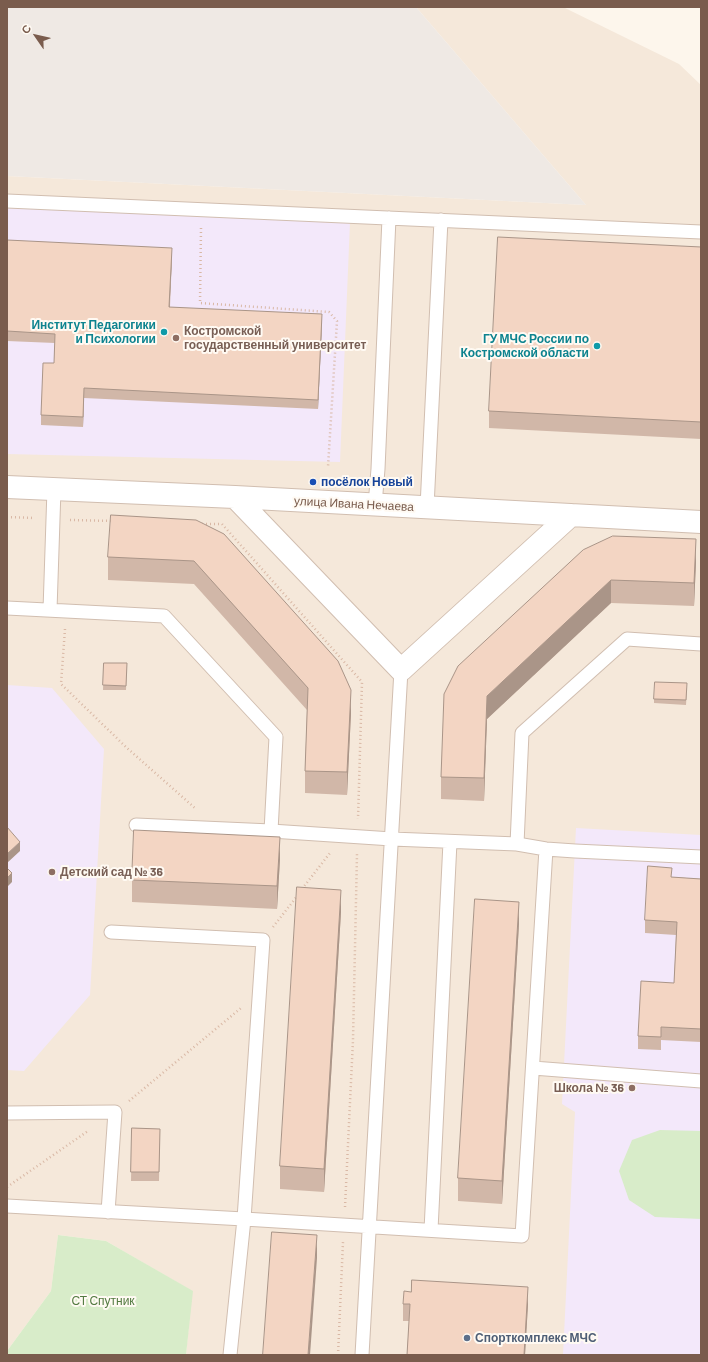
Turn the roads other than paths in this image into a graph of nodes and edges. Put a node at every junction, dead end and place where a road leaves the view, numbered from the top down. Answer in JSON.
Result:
{"nodes":[{"id":1,"x":7,"y":201,"type":"edge"},
{"id":2,"x":389,"y":218,"type":"junction"},
{"id":3,"x":441,"y":220,"type":"junction"},
{"id":4,"x":701,"y":232,"type":"edge"},
{"id":5,"x":7,"y":487,"type":"edge"},
{"id":6,"x":54,"y":489,"type":"junction"},
{"id":7,"x":235,"y":497,"type":"junction"},
{"id":8,"x":375,"y":505,"type":"junction"},
{"id":9,"x":427,"y":508,"type":"junction"},
{"id":10,"x":571,"y":515,"type":"junction"},
{"id":11,"x":701,"y":522,"type":"edge"},
{"id":12,"x":7,"y":608,"type":"edge"},
{"id":13,"x":50,"y":610,"type":"junction"},
{"id":14,"x":701,"y":644,"type":"edge"},
{"id":15,"x":401,"y":670,"type":"junction"},
{"id":16,"x":136,"y":825,"type":"dead end"},
{"id":17,"x":271,"y":831,"type":"junction"},
{"id":18,"x":392,"y":840,"type":"junction"},
{"id":19,"x":450,"y":842,"type":"junction"},
{"id":20,"x":517,"y":844,"type":"junction"},
{"id":21,"x":546,"y":849,"type":"junction"},
{"id":22,"x":701,"y":857,"type":"edge"},
{"id":23,"x":111,"y":932,"type":"dead end"},
{"id":24,"x":533,"y":1068,"type":"junction"},
{"id":25,"x":701,"y":1081,"type":"edge"},
{"id":26,"x":7,"y":1113,"type":"edge"},
{"id":27,"x":7,"y":1206,"type":"edge"},
{"id":28,"x":108,"y":1212,"type":"junction"},
{"id":29,"x":244,"y":1219,"type":"junction"},
{"id":30,"x":369,"y":1226,"type":"junction"},
{"id":31,"x":431,"y":1230,"type":"junction"},
{"id":32,"x":230,"y":1355,"type":"edge"},
{"id":33,"x":362,"y":1355,"type":"edge"}],
"edges":[{"from":1,"to":2,"type":"lane"},
{"from":2,"to":3,"type":"lane"},
{"from":2,"to":8,"type":"lane"},
{"from":3,"to":4,"type":"lane"},
{"from":3,"to":9,"type":"lane"},
{"from":5,"to":6,"type":"street","name":"улица Ивана Нечаева"},
{"from":6,"to":7,"type":"street","name":"улица Ивана Нечаева"},
{"from":6,"to":13,"type":"lane"},
{"from":7,"to":8,"type":"street","name":"улица Ивана Нечаева"},
{"from":7,"to":15,"type":"street"},
{"from":8,"to":9,"type":"street","name":"улица Ивана Нечаева"},
{"from":9,"to":10,"type":"street","name":"улица Ивана Нечаева"},
{"from":10,"to":11,"type":"street","name":"улица Ивана Нечаева"},
{"from":10,"to":15,"type":"street"},
{"from":12,"to":13,"type":"lane"},
{"from":13,"to":17,"type":"lane"},
{"from":14,"to":20,"type":"lane"},
{"from":15,"to":18,"type":"lane"},
{"from":16,"to":17,"type":"lane"},
{"from":17,"to":18,"type":"lane"},
{"from":18,"to":19,"type":"lane"},
{"from":18,"to":30,"type":"lane"},
{"from":19,"to":20,"type":"lane"},
{"from":19,"to":31,"type":"lane"},
{"from":20,"to":21,"type":"lane"},
{"from":21,"to":22,"type":"lane"},
{"from":21,"to":24,"type":"lane"},
{"from":23,"to":29,"type":"lane"},
{"from":24,"to":25,"type":"lane"},
{"from":24,"to":31,"type":"lane"},
{"from":26,"to":28,"type":"lane"},
{"from":27,"to":28,"type":"lane"},
{"from":28,"to":29,"type":"lane"},
{"from":29,"to":30,"type":"lane"},
{"from":29,"to":32,"type":"lane"},
{"from":30,"to":31,"type":"lane"},
{"from":30,"to":33,"type":"lane"}]}
